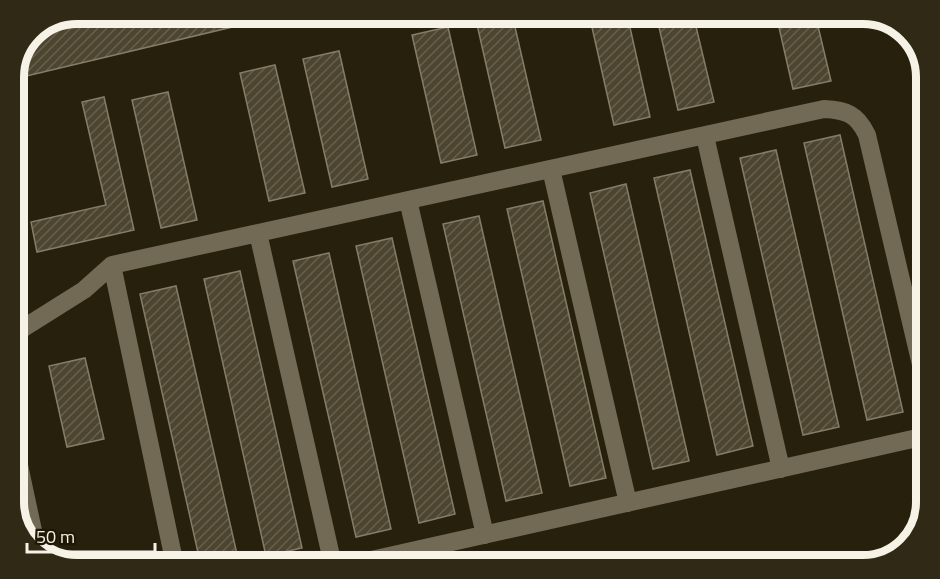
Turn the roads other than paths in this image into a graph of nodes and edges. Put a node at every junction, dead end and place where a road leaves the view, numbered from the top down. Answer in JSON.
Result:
{"nodes":[{"id":1,"x":705,"y":135,"type":"junction"},
{"id":2,"x":551,"y":169,"type":"junction"},
{"id":3,"x":408,"y":200,"type":"junction"},
{"id":4,"x":258,"y":233,"type":"junction"},
{"id":5,"x":112,"y":265,"type":"junction"},
{"id":6,"x":24,"y":328,"type":"edge"},
{"id":7,"x":916,"y":343,"type":"edge"},
{"id":8,"x":916,"y":438,"type":"edge"},
{"id":9,"x":780,"y":469,"type":"junction"},
{"id":10,"x":24,"y":489,"type":"edge"},
{"id":11,"x":628,"y":503,"type":"junction"},
{"id":12,"x":33,"y":531,"type":"edge"},
{"id":13,"x":485,"y":535,"type":"junction"},
{"id":14,"x":173,"y":555,"type":"edge"},
{"id":15,"x":331,"y":555,"type":"edge"},
{"id":16,"x":398,"y":555,"type":"edge"}],
"edges":[{"from":1,"to":2,"type":"street"},
{"from":1,"to":7,"type":"street"},
{"from":1,"to":9,"type":"street"},
{"from":2,"to":3,"type":"street"},
{"from":2,"to":11,"type":"street"},
{"from":3,"to":4,"type":"street"},
{"from":3,"to":13,"type":"street"},
{"from":4,"to":5,"type":"street"},
{"from":4,"to":15,"type":"street"},
{"from":5,"to":6,"type":"street"},
{"from":5,"to":14,"type":"street"},
{"from":8,"to":9,"type":"street"},
{"from":9,"to":11,"type":"street"},
{"from":10,"to":12,"type":"street"},
{"from":11,"to":13,"type":"street"},
{"from":13,"to":16,"type":"street"}]}
